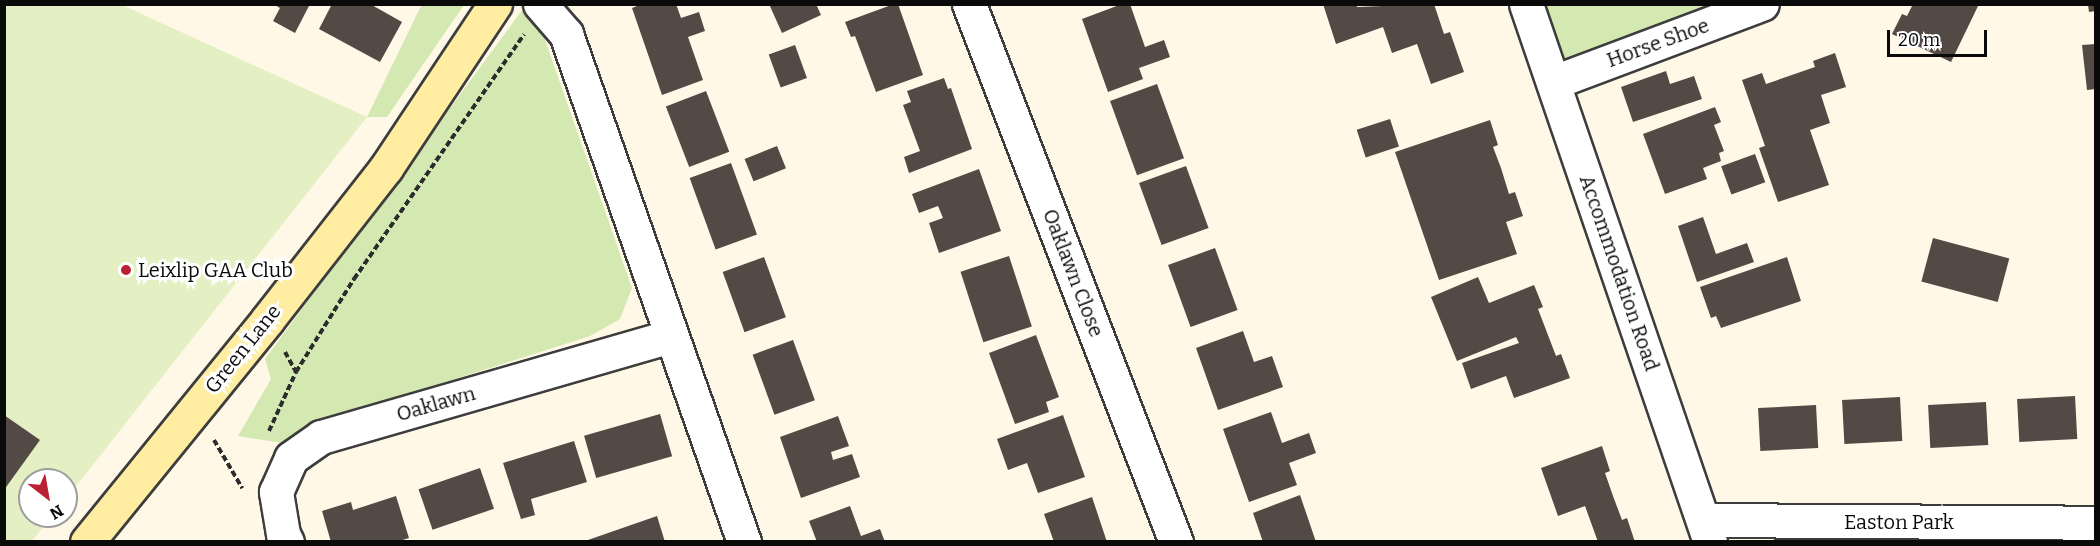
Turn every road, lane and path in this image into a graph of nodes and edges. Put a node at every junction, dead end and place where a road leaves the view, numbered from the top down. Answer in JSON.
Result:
{"nodes":[{"id":1,"x":495,"y":4,"type":"edge"},
{"id":2,"x":969,"y":4,"type":"edge"},
{"id":3,"x":1526,"y":4,"type":"edge"},
{"id":4,"x":1762,"y":4,"type":"edge"},
{"id":5,"x":542,"y":6,"type":"edge"},
{"id":6,"x":1554,"y":82,"type":"junction"},
{"id":7,"x":672,"y":336,"type":"junction"},
{"id":8,"x":195,"y":409,"type":"junction"},
{"id":9,"x":267,"y":436,"type":"dead end"},
{"id":10,"x":249,"y":486,"type":"dead end"},
{"id":11,"x":2096,"y":523,"type":"edge"},
{"id":12,"x":1706,"y":531,"type":"edge"},
{"id":13,"x":87,"y":542,"type":"edge"},
{"id":14,"x":287,"y":542,"type":"edge"},
{"id":15,"x":744,"y":542,"type":"edge"},
{"id":16,"x":1176,"y":542,"type":"edge"}],
"edges":[{"from":1,"to":8,"type":"street","name":"Green Lane"},
{"from":2,"to":16,"type":"street","name":"Oaklawn Close"},
{"from":3,"to":6,"type":"street","name":"Accommodation Road"},
{"from":4,"to":6,"type":"street","name":"Horse Shoe"},
{"from":5,"to":7,"type":"street"},
{"from":5,"to":9,"type":"path"},
{"from":6,"to":12,"type":"street","name":"Accommodation Road"},
{"from":7,"to":14,"type":"street","name":"Oaklawn"},
{"from":7,"to":15,"type":"street"},
{"from":8,"to":10,"type":"path"},
{"from":8,"to":13,"type":"street","name":"Green Lane"},
{"from":11,"to":12,"type":"street","name":"Easton Park"}]}
